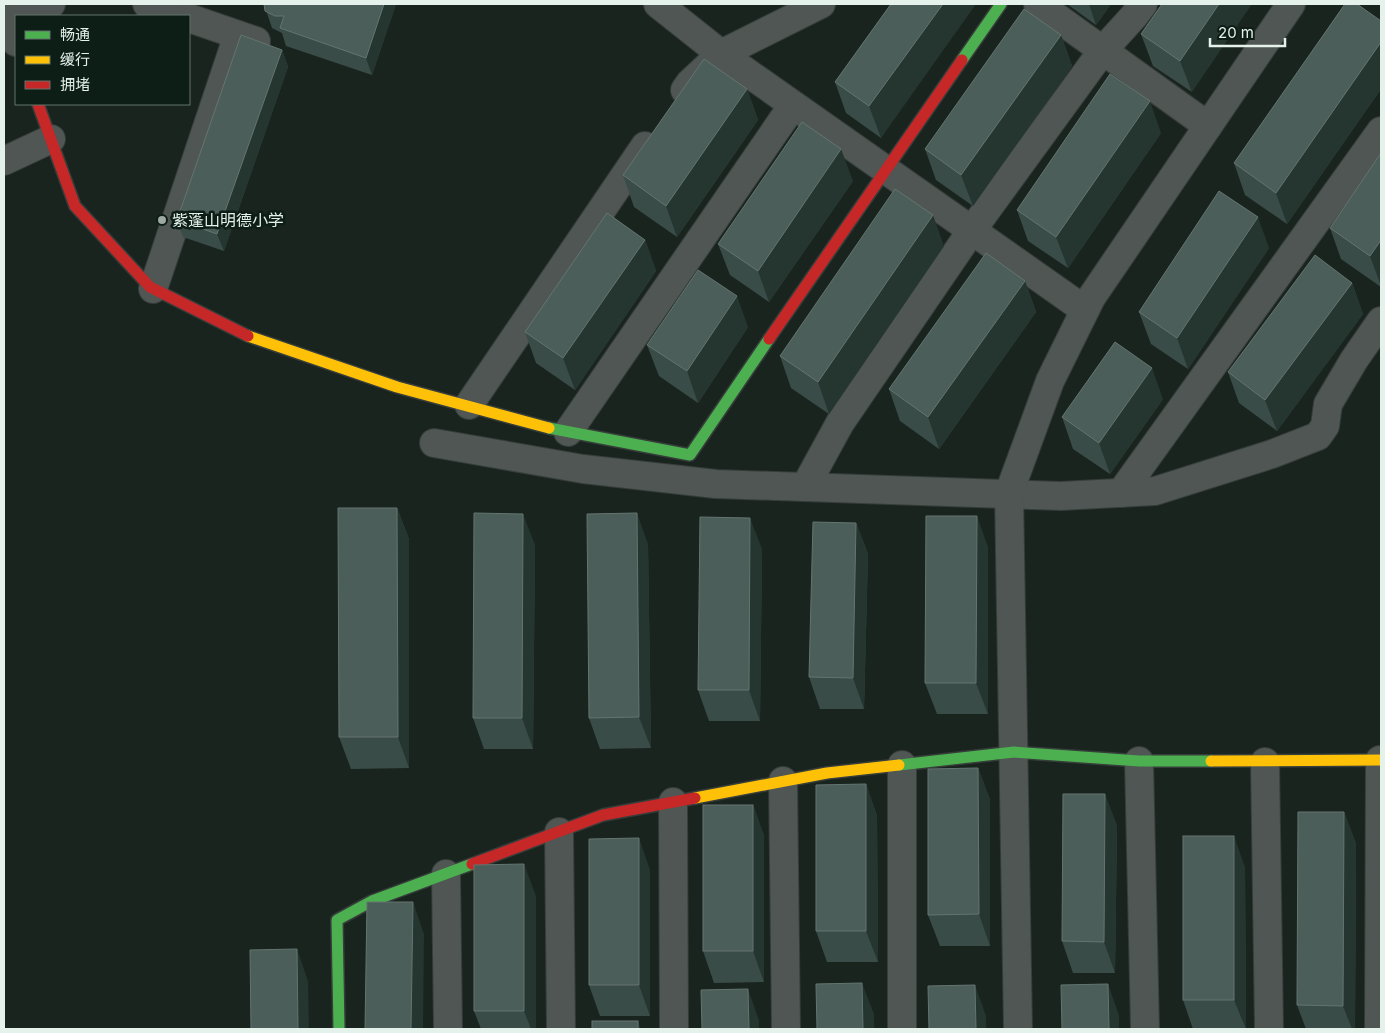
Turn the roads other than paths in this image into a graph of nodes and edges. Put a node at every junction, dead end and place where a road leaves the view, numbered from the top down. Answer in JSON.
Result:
{"nodes":[{"id":1,"x":51,"y":4,"type":"edge"},
{"id":2,"x":147,"y":4,"type":"edge"},
{"id":3,"x":658,"y":4,"type":"edge"},
{"id":4,"x":821,"y":4,"type":"edge"},
{"id":5,"x":1001,"y":4,"type":"edge"},
{"id":6,"x":1038,"y":4,"type":"edge"},
{"id":7,"x":1143,"y":4,"type":"edge"},
{"id":8,"x":1291,"y":4,"type":"edge"},
{"id":9,"x":26,"y":15,"type":"edge"},
{"id":10,"x":181,"y":15,"type":"edge"},
{"id":11,"x":190,"y":18,"type":"edge"},
{"id":12,"x":238,"y":35,"type":"junction"},
{"id":13,"x":274,"y":47,"type":"edge"},
{"id":14,"x":1103,"y":50,"type":"junction"},
{"id":15,"x":721,"y":54,"type":"junction"},
{"id":16,"x":38,"y":105,"type":"edge"},
{"id":17,"x":793,"y":105,"type":"junction"},
{"id":18,"x":1208,"y":126,"type":"junction"},
{"id":19,"x":1381,"y":131,"type":"edge"},
{"id":20,"x":51,"y":139,"type":"junction"},
{"id":21,"x":4,"y":161,"type":"edge"},
{"id":22,"x":885,"y":170,"type":"junction"},
{"id":23,"x":972,"y":230,"type":"junction"},
{"id":24,"x":153,"y":289,"type":"junction"},
{"id":25,"x":1085,"y":310,"type":"junction"},
{"id":26,"x":1381,"y":321,"type":"edge"},
{"id":27,"x":469,"y":405,"type":"junction"},
{"id":28,"x":568,"y":432,"type":"junction"},
{"id":29,"x":434,"y":443,"type":"dead end"},
{"id":30,"x":805,"y":487,"type":"junction"},
{"id":31,"x":1010,"y":493,"type":"junction"},
{"id":32,"x":1121,"y":493,"type":"junction"},
{"id":33,"x":1014,"y":752,"type":"junction"},
{"id":34,"x":1381,"y":760,"type":"edge"},
{"id":35,"x":1139,"y":761,"type":"junction"},
{"id":36,"x":1265,"y":762,"type":"junction"},
{"id":37,"x":902,"y":765,"type":"junction"},
{"id":38,"x":783,"y":782,"type":"junction"},
{"id":39,"x":673,"y":802,"type":"junction"},
{"id":40,"x":559,"y":832,"type":"junction"},
{"id":41,"x":446,"y":874,"type":"junction"},
{"id":42,"x":339,"y":1029,"type":"edge"},
{"id":43,"x":448,"y":1029,"type":"edge"},
{"id":44,"x":561,"y":1029,"type":"edge"},
{"id":45,"x":674,"y":1029,"type":"edge"},
{"id":46,"x":786,"y":1029,"type":"edge"},
{"id":47,"x":902,"y":1029,"type":"edge"},
{"id":48,"x":1018,"y":1029,"type":"edge"},
{"id":49,"x":1145,"y":1029,"type":"edge"},
{"id":50,"x":1269,"y":1029,"type":"edge"},
{"id":51,"x":1379,"y":1029,"type":"edge"}],
"edges":[{"from":1,"to":9,"type":"street"},
{"from":2,"to":10,"type":"street"},
{"from":3,"to":15,"type":"street"},
{"from":4,"to":15,"type":"street"},
{"from":5,"to":22,"type":"street"},
{"from":6,"to":14,"type":"street"},
{"from":7,"to":14,"type":"street"},
{"from":8,"to":18,"type":"street"},
{"from":11,"to":12,"type":"street"},
{"from":12,"to":13,"type":"street"},
{"from":12,"to":24,"type":"street"},
{"from":14,"to":18,"type":"street"},
{"from":14,"to":23,"type":"street"},
{"from":15,"to":17,"type":"street"},
{"from":15,"to":27,"type":"street"},
{"from":16,"to":20,"type":"street"},
{"from":17,"to":22,"type":"street"},
{"from":17,"to":28,"type":"street"},
{"from":18,"to":25,"type":"street"},
{"from":19,"to":32,"type":"street"},
{"from":20,"to":21,"type":"street"},
{"from":20,"to":24,"type":"street"},
{"from":22,"to":23,"type":"street"},
{"from":22,"to":28,"type":"street"},
{"from":23,"to":25,"type":"street"},
{"from":23,"to":30,"type":"street"},
{"from":24,"to":27,"type":"street"},
{"from":25,"to":31,"type":"street"},
{"from":26,"to":32,"type":"street"},
{"from":27,"to":28,"type":"street"},
{"from":29,"to":30,"type":"street"},
{"from":30,"to":31,"type":"street"},
{"from":31,"to":32,"type":"street"},
{"from":31,"to":33,"type":"street"},
{"from":33,"to":35,"type":"street"},
{"from":33,"to":37,"type":"street"},
{"from":33,"to":48,"type":"street"},
{"from":34,"to":36,"type":"street"},
{"from":34,"to":51,"type":"street"},
{"from":35,"to":36,"type":"street"},
{"from":35,"to":49,"type":"street"},
{"from":36,"to":50,"type":"street"},
{"from":37,"to":38,"type":"street"},
{"from":37,"to":47,"type":"street"},
{"from":38,"to":39,"type":"street"},
{"from":38,"to":46,"type":"street"},
{"from":39,"to":40,"type":"street"},
{"from":39,"to":45,"type":"street"},
{"from":40,"to":41,"type":"street"},
{"from":40,"to":44,"type":"street"},
{"from":41,"to":42,"type":"street"},
{"from":41,"to":43,"type":"street"}]}
